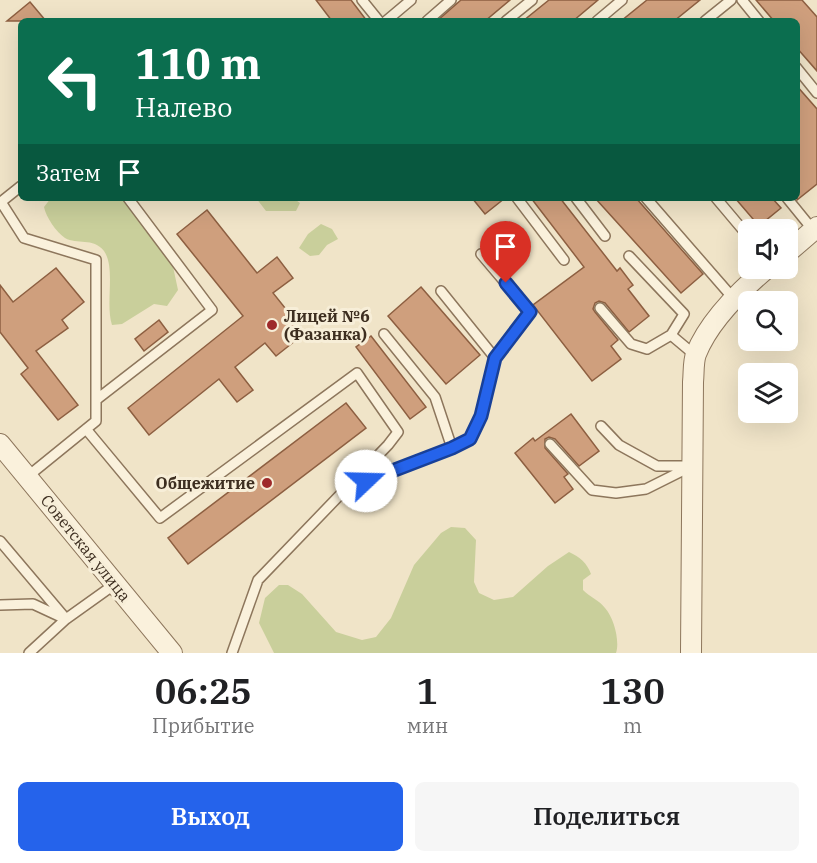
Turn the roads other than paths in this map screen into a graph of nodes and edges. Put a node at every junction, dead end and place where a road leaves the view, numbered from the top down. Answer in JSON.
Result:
{"nodes":[{"id":1,"x":362,"y":0,"type":"edge"},
{"id":2,"x":411,"y":0,"type":"edge"},
{"id":3,"x":451,"y":0,"type":"edge"},
{"id":4,"x":532,"y":0,"type":"edge"},
{"id":5,"x":622,"y":0,"type":"edge"},
{"id":6,"x":731,"y":0,"type":"edge"},
{"id":7,"x":742,"y":0,"type":"edge"},
{"id":8,"x":377,"y":18,"type":"edge"},
{"id":9,"x":390,"y":18,"type":"edge"},
{"id":10,"x":430,"y":18,"type":"edge"},
{"id":11,"x":510,"y":18,"type":"edge"},
{"id":12,"x":601,"y":18,"type":"edge"},
{"id":13,"x":709,"y":18,"type":"edge"},
{"id":14,"x":757,"y":18,"type":"edge"},
{"id":15,"x":800,"y":72,"type":"edge"},
{"id":16,"x":817,"y":93,"type":"edge"},
{"id":17,"x":18,"y":188,"type":"edge"},
{"id":18,"x":130,"y":201,"type":"edge"},
{"id":19,"x":519,"y":201,"type":"edge"},
{"id":20,"x":578,"y":201,"type":"edge"},
{"id":21,"x":649,"y":201,"type":"edge"},
{"id":22,"x":719,"y":201,"type":"edge"},
{"id":23,"x":790,"y":201,"type":"edge"},
{"id":24,"x":738,"y":224,"type":"edge"},
{"id":25,"x":815,"y":228,"type":"edge"},
{"id":26,"x":605,"y":236,"type":"dead end"},
{"id":27,"x":798,"y":243,"type":"edge"},
{"id":28,"x":481,"y":254,"type":"dead end"},
{"id":29,"x":629,"y":256,"type":"dead end"},
{"id":30,"x":564,"y":260,"type":"dead end"},
{"id":31,"x":755,"y":279,"type":"edge"},
{"id":32,"x":441,"y":291,"type":"dead end"},
{"id":33,"x":733,"y":298,"type":"junction"},
{"id":34,"x":600,"y":308,"type":"dead end"},
{"id":35,"x":384,"y":334,"type":"dead end"},
{"id":36,"x":671,"y":335,"type":"junction"},
{"id":37,"x":696,"y":356,"type":"junction"},
{"id":38,"x":495,"y":358,"type":"junction"},
{"id":39,"x":96,"y":400,"type":"junction"},
{"id":40,"x":601,"y":426,"type":"dead end"},
{"id":41,"x":86,"y":429,"type":"junction"},
{"id":42,"x":0,"y":444,"type":"edge"},
{"id":43,"x":550,"y":444,"type":"dead end"},
{"id":44,"x":452,"y":448,"type":"junction"},
{"id":45,"x":692,"y":466,"type":"junction"},
{"id":46,"x":27,"y":477,"type":"junction"},
{"id":47,"x":345,"y":489,"type":"junction"},
{"id":48,"x":0,"y":541,"type":"edge"},
{"id":49,"x":115,"y":584,"type":"junction"},
{"id":50,"x":0,"y":605,"type":"edge"},
{"id":51,"x":66,"y":619,"type":"junction"},
{"id":52,"x":29,"y":653,"type":"edge"},
{"id":53,"x":172,"y":653,"type":"edge"},
{"id":54,"x":232,"y":653,"type":"edge"},
{"id":55,"x":691,"y":653,"type":"edge"}],
"edges":[{"from":1,"to":8,"type":"lane"},
{"from":2,"to":9,"type":"lane"},
{"from":3,"to":10,"type":"lane"},
{"from":4,"to":11,"type":"lane"},
{"from":5,"to":12,"type":"lane"},
{"from":6,"to":13,"type":"lane"},
{"from":7,"to":14,"type":"lane"},
{"from":15,"to":16,"type":"lane"},
{"from":17,"to":39,"type":"lane"},
{"from":18,"to":39,"type":"lane"},
{"from":19,"to":30,"type":"lane"},
{"from":20,"to":26,"type":"lane"},
{"from":21,"to":33,"type":"lane"},
{"from":22,"to":24,"type":"lane"},
{"from":23,"to":25,"type":"lane"},
{"from":25,"to":27,"type":"street"},
{"from":28,"to":38,"type":"lane"},
{"from":29,"to":36,"type":"lane"},
{"from":31,"to":33,"type":"street"},
{"from":32,"to":38,"type":"lane"},
{"from":33,"to":37,"type":"street"},
{"from":34,"to":36,"type":"lane"},
{"from":35,"to":44,"type":"lane"},
{"from":36,"to":37,"type":"lane"},
{"from":37,"to":45,"type":"street"},
{"from":38,"to":44,"type":"lane"},
{"from":39,"to":41,"type":"lane"},
{"from":40,"to":45,"type":"lane"},
{"from":41,"to":46,"type":"lane"},
{"from":41,"to":47,"type":"lane"},
{"from":42,"to":46,"type":"street","name":"Советская улица"},
{"from":43,"to":45,"type":"lane"},
{"from":44,"to":47,"type":"lane"},
{"from":45,"to":55,"type":"street"},
{"from":46,"to":49,"type":"street","name":"Советская улица"},
{"from":47,"to":54,"type":"lane"},
{"from":48,"to":51,"type":"lane"},
{"from":49,"to":51,"type":"lane"},
{"from":49,"to":53,"type":"street","name":"Советская улица"},
{"from":50,"to":51,"type":"lane"},
{"from":51,"to":52,"type":"lane"}]}
